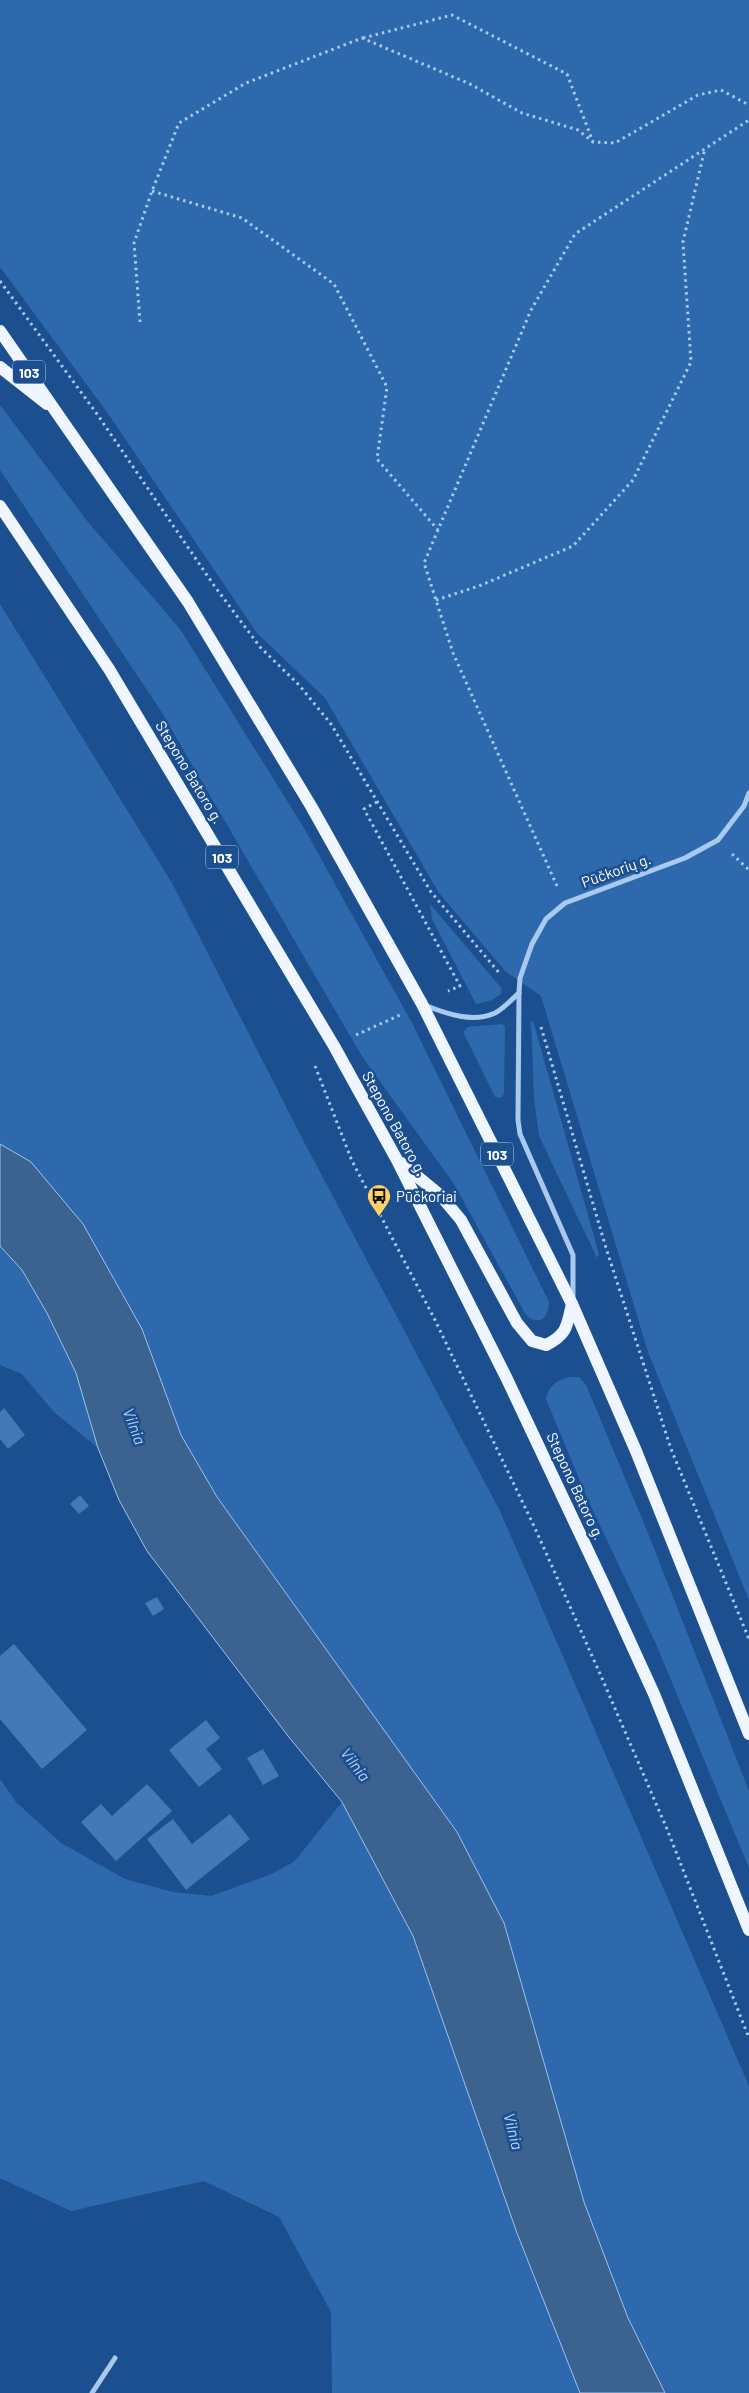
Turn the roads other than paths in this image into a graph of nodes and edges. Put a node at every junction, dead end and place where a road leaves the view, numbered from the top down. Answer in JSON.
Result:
{"nodes":[{"id":1,"x":0,"y":331,"type":"edge"},
{"id":2,"x":0,"y":367,"type":"edge"},
{"id":3,"x":58,"y":413,"type":"junction"},
{"id":4,"x":0,"y":506,"type":"edge"},
{"id":5,"x":749,"y":793,"type":"edge"},
{"id":6,"x":519,"y":993,"type":"junction"},
{"id":7,"x":422,"y":1004,"type":"junction"},
{"id":8,"x":397,"y":1160,"type":"junction"},
{"id":9,"x":572,"y":1304,"type":"junction"},
{"id":10,"x":749,"y":1734,"type":"edge"},
{"id":11,"x":749,"y":1930,"type":"edge"},
{"id":12,"x":115,"y":2358,"type":"dead end"},
{"id":13,"x":92,"y":2393,"type":"edge"}],
"edges":[{"from":1,"to":3,"type":"main road","number":"103"},
{"from":2,"to":3,"type":"main road"},
{"from":3,"to":7,"type":"main road","number":"103"},
{"from":4,"to":8,"type":"main road","name":"Stepono Batoro g.","number":"103"},
{"from":5,"to":6,"type":"street","name":"Pūčkorių g."},
{"from":6,"to":7,"type":"street"},
{"from":6,"to":9,"type":"street","name":"Pūčkorių g."},
{"from":7,"to":9,"type":"main road","number":"103"},
{"from":8,"to":9,"type":"main road"},
{"from":8,"to":11,"type":"main road","name":"Stepono Batoro g.","number":"103"},
{"from":9,"to":10,"type":"main road","number":"103"},
{"from":12,"to":13,"type":"street"}]}
